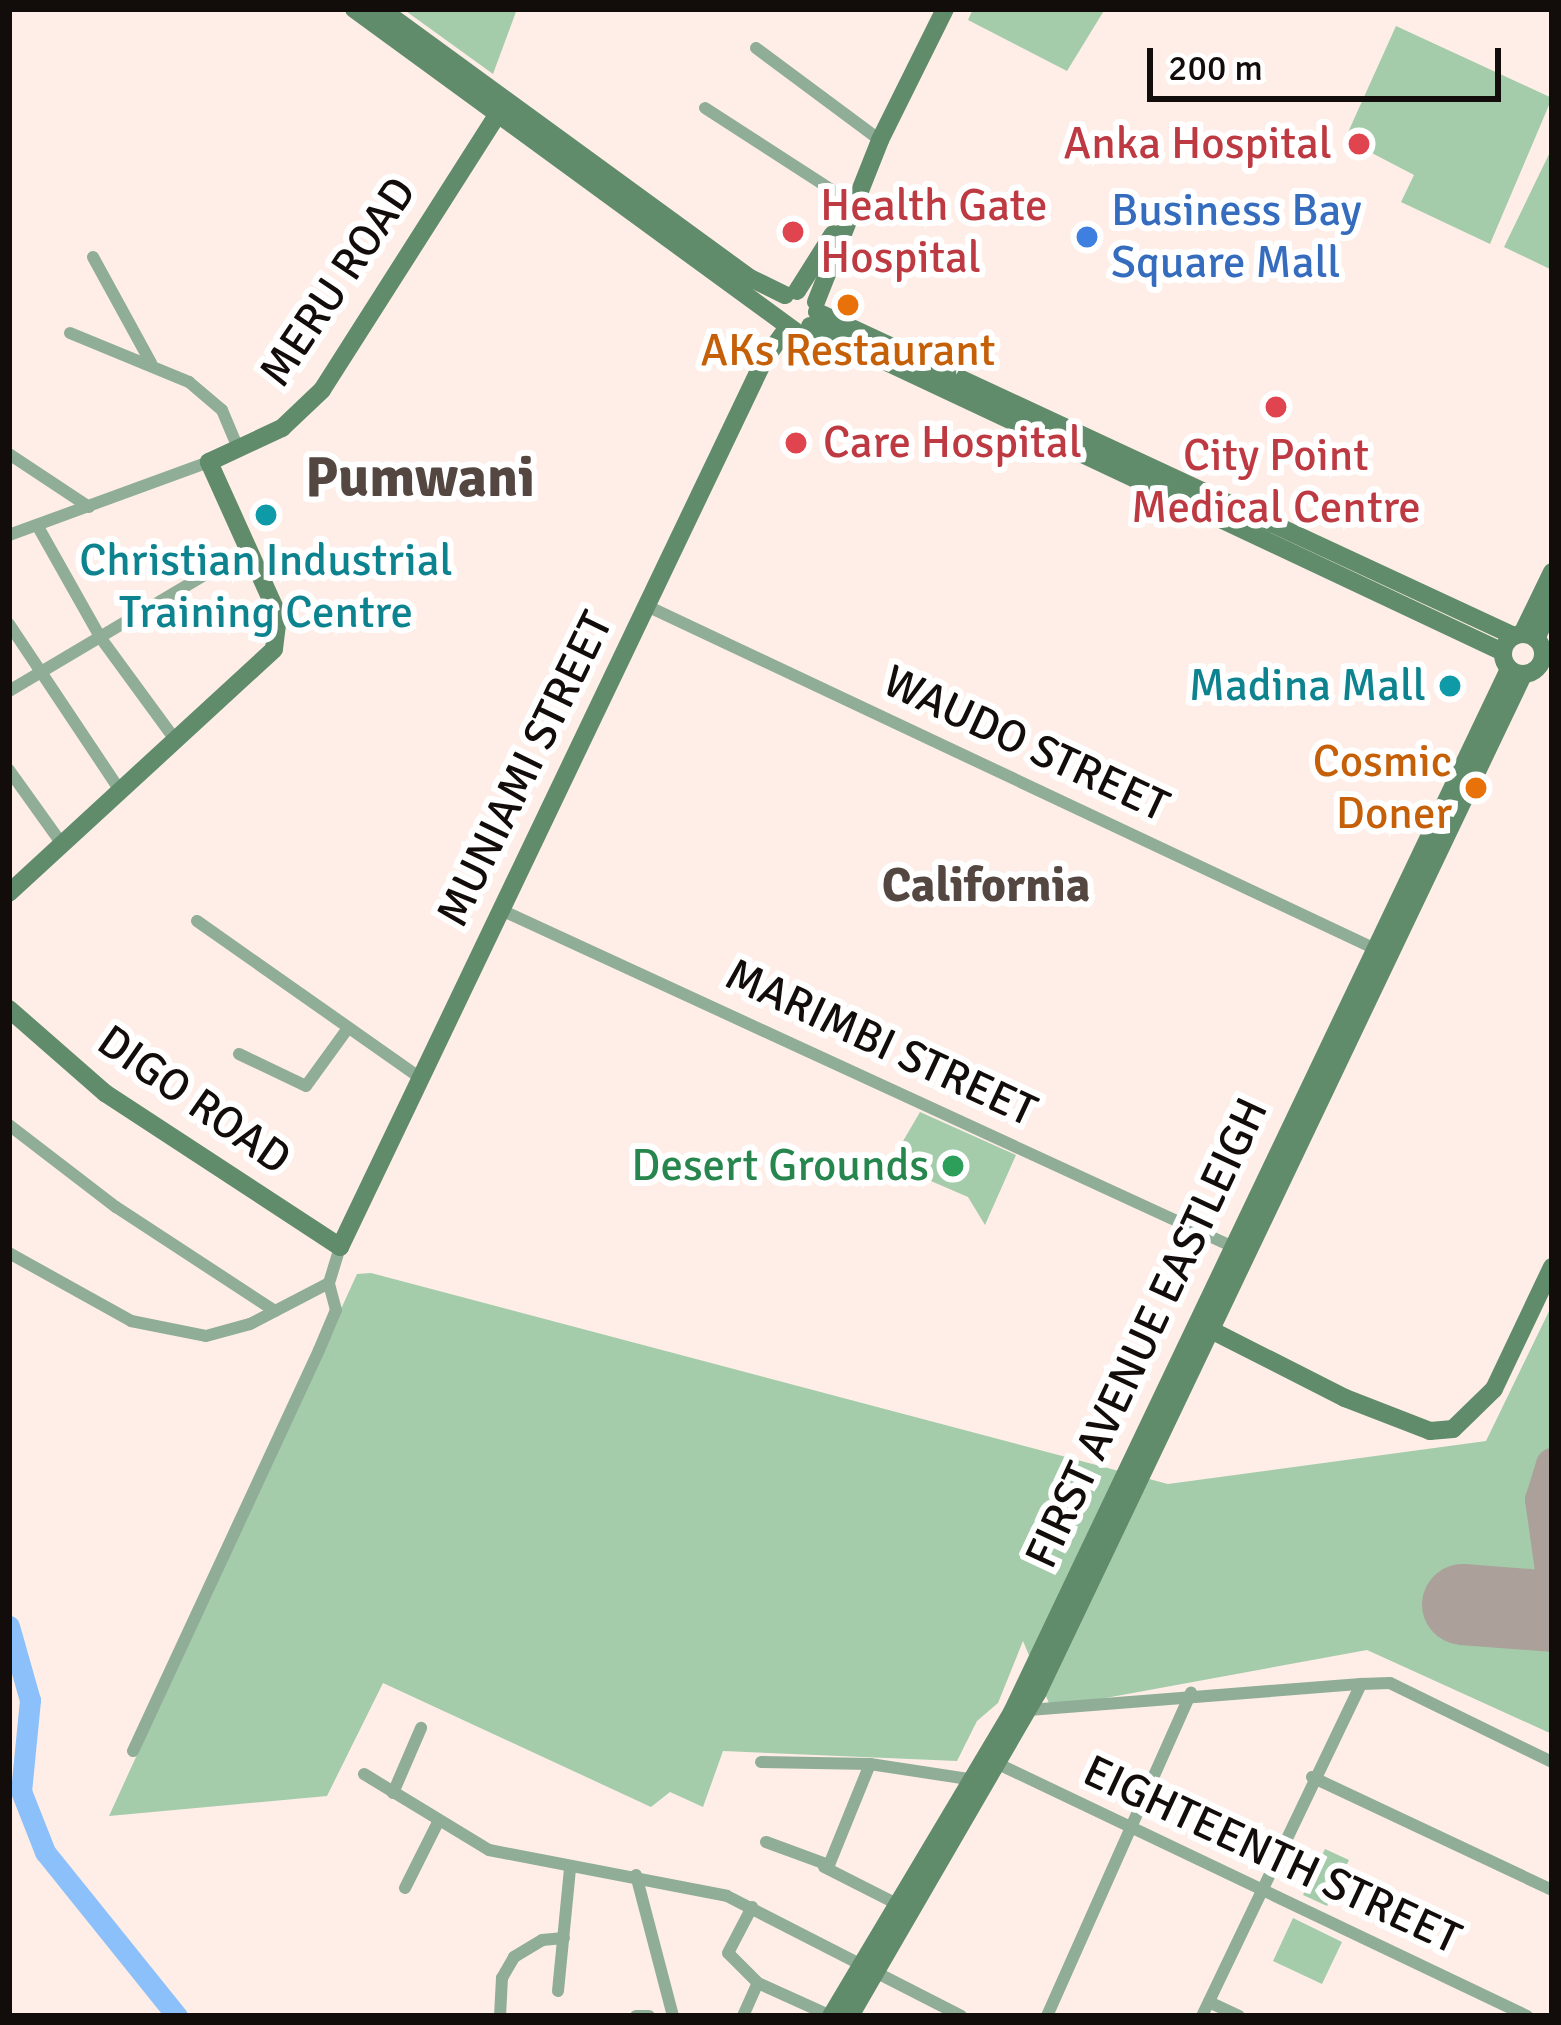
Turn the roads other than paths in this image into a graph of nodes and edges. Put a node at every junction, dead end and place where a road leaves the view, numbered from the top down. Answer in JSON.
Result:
{"nodes":[{"id":1,"x":354,"y":9,"type":"edge"},
{"id":2,"x":381,"y":9,"type":"edge"},
{"id":3,"x":945,"y":9,"type":"edge"},
{"id":4,"x":756,"y":48,"type":"dead end"},
{"id":5,"x":705,"y":108,"type":"dead end"},
{"id":6,"x":499,"y":112,"type":"junction"},
{"id":7,"x":880,"y":140,"type":"junction"},
{"id":8,"x":852,"y":203,"type":"junction"},
{"id":9,"x":93,"y":257,"type":"dead end"},
{"id":10,"x":791,"y":293,"type":"junction"},
{"id":11,"x":814,"y":313,"type":"junction"},
{"id":12,"x":783,"y":324,"type":"junction"},
{"id":13,"x":70,"y":333,"type":"dead end"},
{"id":14,"x":151,"y":363,"type":"junction"},
{"id":15,"x":238,"y":448,"type":"junction"},
{"id":16,"x":9,"y":454,"type":"edge"},
{"id":17,"x":209,"y":462,"type":"junction"},
{"id":18,"x":1159,"y":471,"type":"junction"},
{"id":19,"x":1150,"y":492,"type":"junction"},
{"id":20,"x":89,"y":507,"type":"junction"},
{"id":21,"x":37,"y":525,"type":"junction"},
{"id":22,"x":9,"y":535,"type":"edge"},
{"id":23,"x":248,"y":549,"type":"junction"},
{"id":24,"x":1552,"y":572,"type":"edge"},
{"id":25,"x":1552,"y":605,"type":"edge"},
{"id":26,"x":647,"y":606,"type":"junction"},
{"id":27,"x":9,"y":624,"type":"edge"},
{"id":28,"x":100,"y":637,"type":"junction"},
{"id":29,"x":1529,"y":656,"type":"edge"},
{"id":30,"x":37,"y":674,"type":"junction"},
{"id":31,"x":9,"y":691,"type":"edge"},
{"id":32,"x":176,"y":741,"type":"junction"},
{"id":33,"x":9,"y":770,"type":"edge"},
{"id":34,"x":121,"y":792,"type":"junction"},
{"id":35,"x":62,"y":844,"type":"junction"},
{"id":36,"x":9,"y":893,"type":"edge"},
{"id":37,"x":501,"y":910,"type":"junction"},
{"id":38,"x":197,"y":921,"type":"dead end"},
{"id":39,"x":1372,"y":948,"type":"junction"},
{"id":40,"x":9,"y":1009,"type":"edge"},
{"id":41,"x":348,"y":1028,"type":"junction"},
{"id":42,"x":239,"y":1054,"type":"dead end"},
{"id":43,"x":419,"y":1077,"type":"junction"},
{"id":44,"x":9,"y":1125,"type":"edge"},
{"id":45,"x":1229,"y":1245,"type":"junction"},
{"id":46,"x":340,"y":1247,"type":"junction"},
{"id":47,"x":9,"y":1253,"type":"edge"},
{"id":48,"x":1552,"y":1268,"type":"edge"},
{"id":49,"x":329,"y":1283,"type":"junction"},
{"id":50,"x":275,"y":1311,"type":"junction"},
{"id":51,"x":1207,"y":1328,"type":"junction"},
{"id":52,"x":1360,"y":1684,"type":"junction"},
{"id":53,"x":1191,"y":1693,"type":"junction"},
{"id":54,"x":1029,"y":1710,"type":"junction"},
{"id":55,"x":421,"y":1728,"type":"dead end"},
{"id":56,"x":134,"y":1751,"type":"dead end"},
{"id":57,"x":760,"y":1762,"type":"dead end"},
{"id":58,"x":993,"y":1762,"type":"junction"},
{"id":59,"x":1552,"y":1762,"type":"edge"},
{"id":60,"x":870,"y":1764,"type":"junction"},
{"id":61,"x":364,"y":1774,"type":"dead end"},
{"id":62,"x":1312,"y":1777,"type":"junction"},
{"id":63,"x":975,"y":1780,"type":"junction"},
{"id":64,"x":393,"y":1793,"type":"junction"},
{"id":65,"x":437,"y":1824,"type":"junction"},
{"id":66,"x":1133,"y":1829,"type":"junction"},
{"id":67,"x":766,"y":1842,"type":"dead end"},
{"id":68,"x":824,"y":1867,"type":"junction"},
{"id":69,"x":570,"y":1868,"type":"junction"},
{"id":70,"x":636,"y":1875,"type":"junction"},
{"id":71,"x":405,"y":1888,"type":"dead end"},
{"id":72,"x":1260,"y":1890,"type":"junction"},
{"id":73,"x":1552,"y":1890,"type":"edge"},
{"id":74,"x":899,"y":1905,"type":"junction"},
{"id":75,"x":752,"y":1907,"type":"junction"},
{"id":76,"x":564,"y":1938,"type":"junction"},
{"id":77,"x":872,"y":1967,"type":"junction"},
{"id":78,"x":758,"y":1983,"type":"junction"},
{"id":79,"x":558,"y":1991,"type":"dead end"},
{"id":80,"x":1209,"y":2002,"type":"junction"},
{"id":81,"x":500,"y":2016,"type":"edge"},
{"id":82,"x":636,"y":2016,"type":"edge"},
{"id":83,"x":649,"y":2016,"type":"edge"},
{"id":84,"x":673,"y":2016,"type":"edge"},
{"id":85,"x":743,"y":2016,"type":"edge"},
{"id":86,"x":831,"y":2016,"type":"edge"},
{"id":87,"x":850,"y":2016,"type":"edge"},
{"id":88,"x":961,"y":2016,"type":"edge"},
{"id":89,"x":1047,"y":2016,"type":"edge"},
{"id":90,"x":1202,"y":2016,"type":"edge"},
{"id":91,"x":1239,"y":2016,"type":"edge"},
{"id":92,"x":1527,"y":2016,"type":"edge"}],
"edges":[{"from":1,"to":6,"type":"main road"},
{"from":2,"to":10,"type":"main road"},
{"from":3,"to":7,"type":"main road"},
{"from":4,"to":7,"type":"street"},
{"from":5,"to":8,"type":"street"},
{"from":6,"to":12,"type":"main road"},
{"from":6,"to":15,"type":"main road","name":"MERU ROAD"},
{"from":7,"to":8,"type":"main road"},
{"from":8,"to":10,"type":"main road"},
{"from":8,"to":11,"type":"main road"},
{"from":9,"to":14,"type":"street"},
{"from":10,"to":11,"type":"main road"},
{"from":10,"to":12,"type":"main road"},
{"from":11,"to":12,"type":"main road"},
{"from":11,"to":18,"type":"main road"},
{"from":11,"to":19,"type":"main road"},
{"from":12,"to":26,"type":"main road","name":"MUNIAMI STREET"},
{"from":13,"to":14,"type":"street"},
{"from":14,"to":15,"type":"street"},
{"from":15,"to":17,"type":"main road","name":"MERU ROAD"},
{"from":16,"to":20,"type":"street"},
{"from":17,"to":20,"type":"street","name":"MERU ROAD"},
{"from":17,"to":23,"type":"main road"},
{"from":18,"to":19,"type":"main road"},
{"from":18,"to":29,"type":"main road"},
{"from":19,"to":29,"type":"main road"},
{"from":20,"to":21,"type":"street","name":"MERU ROAD"},
{"from":21,"to":22,"type":"street","name":"MERU ROAD"},
{"from":21,"to":28,"type":"street"},
{"from":23,"to":28,"type":"street"},
{"from":23,"to":32,"type":"main road"},
{"from":24,"to":29,"type":"main road"},
{"from":25,"to":29,"type":"main road"},
{"from":26,"to":37,"type":"main road","name":"MUNIAMI STREET"},
{"from":26,"to":39,"type":"street","name":"WAUDO STREET"},
{"from":27,"to":30,"type":"street"},
{"from":28,"to":30,"type":"street"},
{"from":28,"to":32,"type":"street"},
{"from":29,"to":39,"type":"main road","name":"FIRST AVENUE EASTLEIGH"},
{"from":29,"to":51,"type":"main road","name":"FIRST AVENUE EASTLEIGH"},
{"from":30,"to":31,"type":"street"},
{"from":30,"to":34,"type":"street"},
{"from":32,"to":34,"type":"main road"},
{"from":33,"to":35,"type":"street"},
{"from":34,"to":35,"type":"main road"},
{"from":35,"to":36,"type":"main road"},
{"from":37,"to":43,"type":"main road","name":"MUNIAMI STREET"},
{"from":37,"to":45,"type":"street","name":"MARIMBI STREET"},
{"from":38,"to":41,"type":"street"},
{"from":39,"to":45,"type":"main road","name":"FIRST AVENUE EASTLEIGH"},
{"from":40,"to":46,"type":"main road","name":"DIGO ROAD"},
{"from":41,"to":42,"type":"street"},
{"from":41,"to":43,"type":"street"},
{"from":43,"to":46,"type":"main road","name":"MUNIAMI STREET"},
{"from":44,"to":50,"type":"street"},
{"from":45,"to":58,"type":"main road","name":"FIRST AVENUE EASTLEIGH"},
{"from":46,"to":49,"type":"street"},
{"from":47,"to":50,"type":"street"},
{"from":48,"to":51,"type":"main road"},
{"from":49,"to":50,"type":"street"},
{"from":49,"to":56,"type":"street"},
{"from":51,"to":54,"type":"main road","name":"FIRST AVENUE EASTLEIGH"},
{"from":52,"to":53,"type":"street"},
{"from":52,"to":59,"type":"street"},
{"from":52,"to":62,"type":"street"},
{"from":53,"to":54,"type":"street"},
{"from":53,"to":66,"type":"street"},
{"from":54,"to":58,"type":"main road","name":"FIRST AVENUE EASTLEIGH"},
{"from":55,"to":64,"type":"street"},
{"from":57,"to":60,"type":"street"},
{"from":58,"to":63,"type":"main road","name":"FIRST AVENUE EASTLEIGH"},
{"from":58,"to":66,"type":"street","name":"EIGHTEENTH STREET"},
{"from":58,"to":77,"type":"main road","name":"FIRST AVENUE EASTLEIGH"},
{"from":60,"to":63,"type":"street"},
{"from":60,"to":68,"type":"street"},
{"from":61,"to":64,"type":"street"},
{"from":62,"to":72,"type":"street"},
{"from":62,"to":73,"type":"street"},
{"from":63,"to":74,"type":"main road","name":"FIRST AVENUE EASTLEIGH"},
{"from":64,"to":65,"type":"street"},
{"from":65,"to":69,"type":"street"},
{"from":65,"to":71,"type":"street"},
{"from":66,"to":72,"type":"street","name":"EIGHTEENTH STREET"},
{"from":66,"to":89,"type":"street"},
{"from":67,"to":68,"type":"street"},
{"from":68,"to":74,"type":"street"},
{"from":69,"to":70,"type":"street"},
{"from":69,"to":76,"type":"street"},
{"from":70,"to":75,"type":"street"},
{"from":70,"to":84,"type":"street"},
{"from":72,"to":80,"type":"street"},
{"from":72,"to":92,"type":"street","name":"EIGHTEENTH STREET"},
{"from":74,"to":77,"type":"main road","name":"FIRST AVENUE EASTLEIGH"},
{"from":75,"to":77,"type":"street"},
{"from":75,"to":78,"type":"street"},
{"from":76,"to":79,"type":"street"},
{"from":76,"to":81,"type":"street"},
{"from":77,"to":86,"type":"main road","name":"FIRST AVENUE EASTLEIGH"},
{"from":77,"to":87,"type":"main road","name":"FIRST AVENUE EASTLEIGH"},
{"from":77,"to":88,"type":"street"},
{"from":78,"to":85,"type":"street"},
{"from":78,"to":86,"type":"street"},
{"from":80,"to":90,"type":"street"},
{"from":80,"to":91,"type":"street"},
{"from":82,"to":83,"type":"street"}]}
